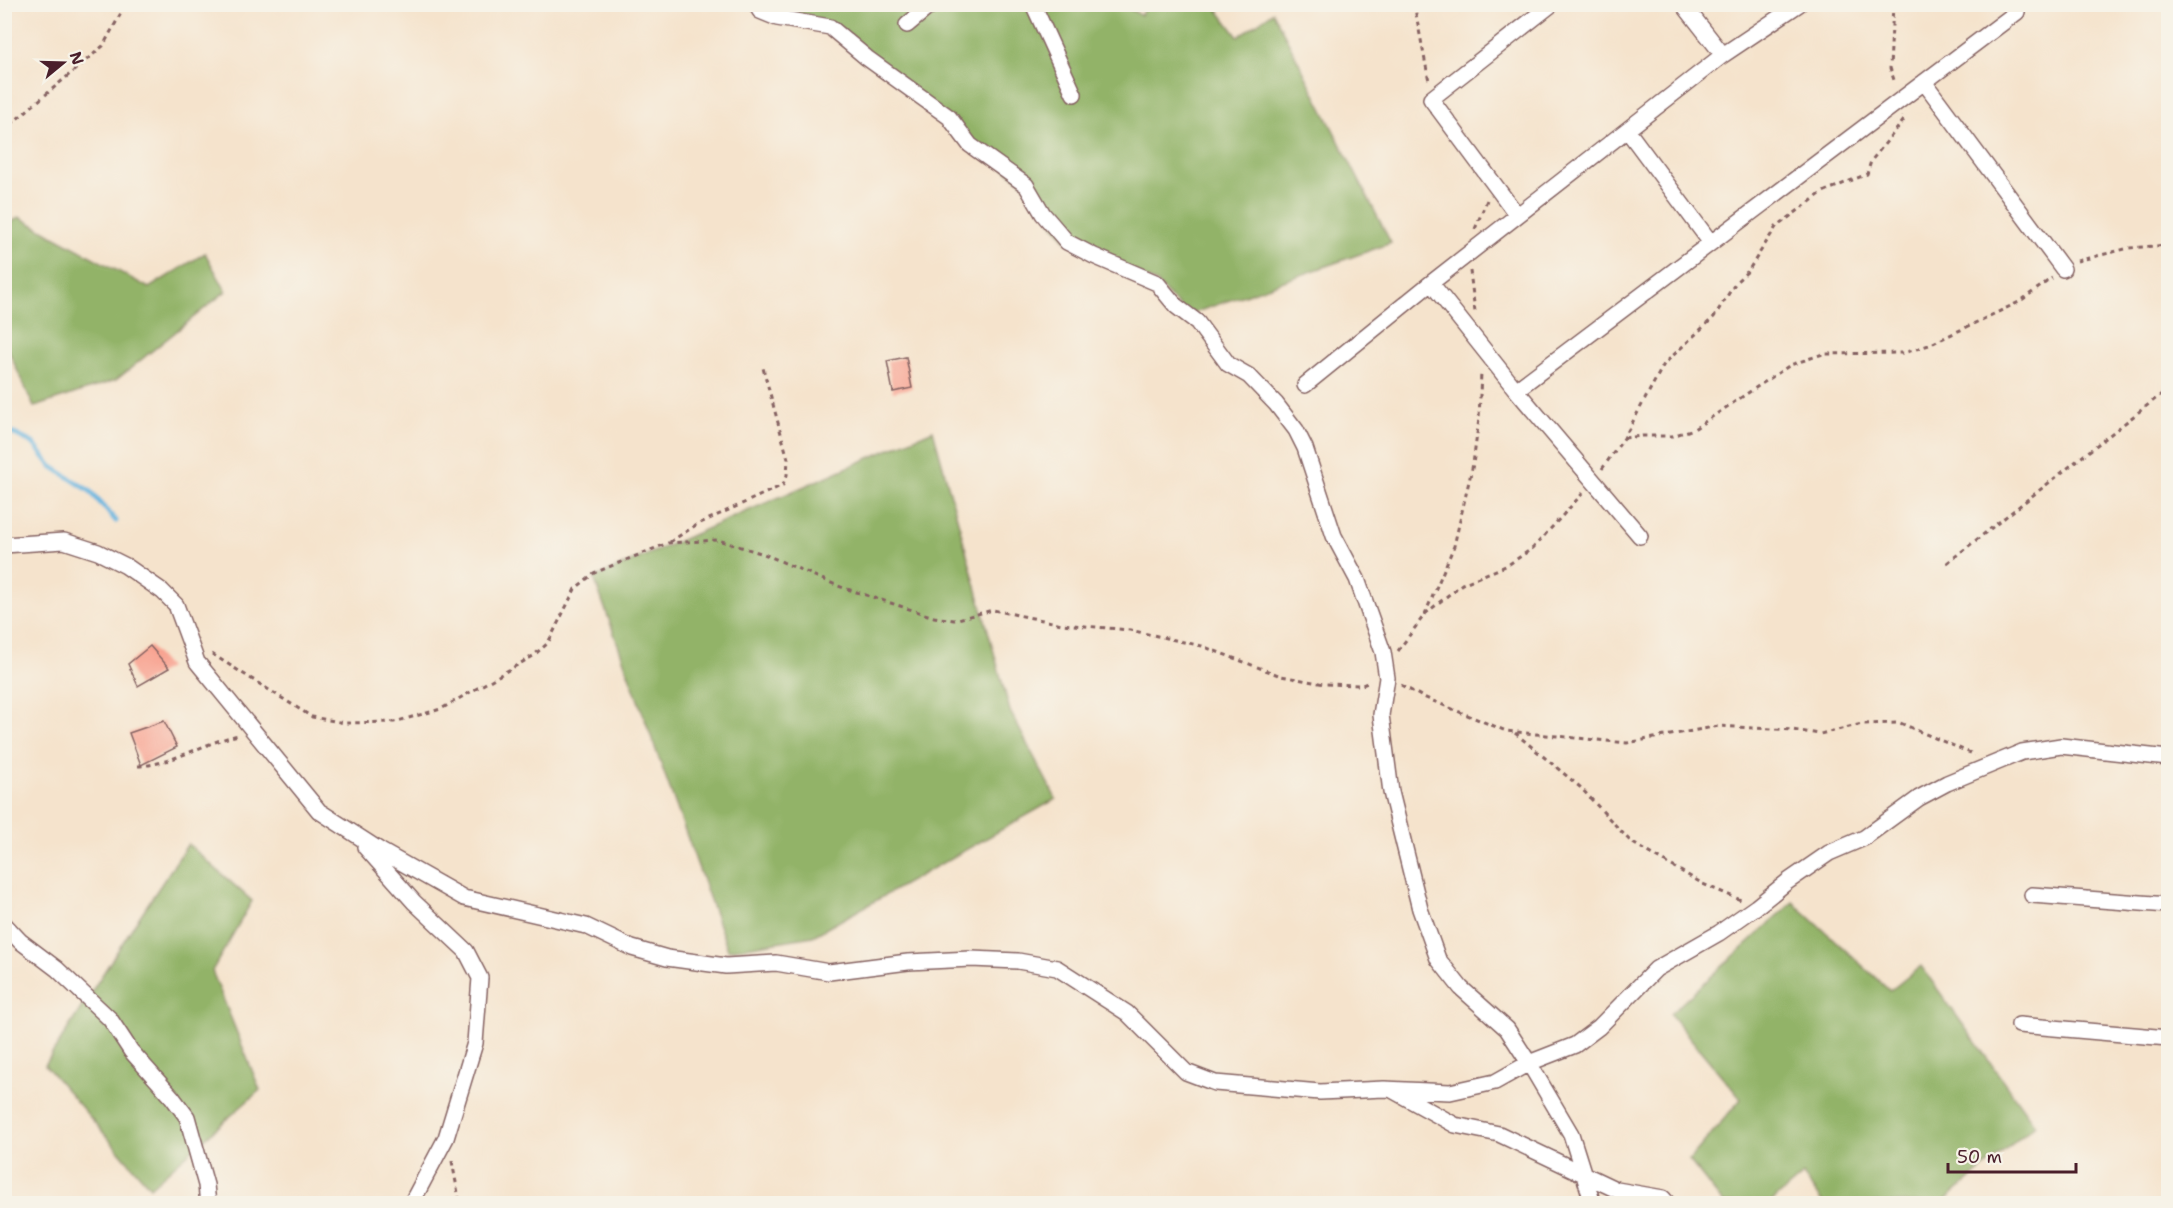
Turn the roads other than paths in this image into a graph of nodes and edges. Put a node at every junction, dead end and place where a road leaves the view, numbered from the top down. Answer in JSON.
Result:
{"nodes":[{"id":1,"x":756,"y":4,"type":"edge"},
{"id":2,"x":932,"y":4,"type":"edge"},
{"id":3,"x":1033,"y":4,"type":"edge"},
{"id":4,"x":1552,"y":4,"type":"edge"},
{"id":5,"x":1683,"y":4,"type":"edge"},
{"id":6,"x":1799,"y":4,"type":"edge"},
{"id":7,"x":2017,"y":12,"type":"dead end"},
{"id":8,"x":907,"y":25,"type":"dead end"},
{"id":9,"x":1723,"y":55,"type":"junction"},
{"id":10,"x":1924,"y":82,"type":"junction"},
{"id":11,"x":1074,"y":94,"type":"dead end"},
{"id":12,"x":1627,"y":130,"type":"junction"},
{"id":13,"x":1517,"y":215,"type":"junction"},
{"id":14,"x":1711,"y":243,"type":"junction"},
{"id":15,"x":2063,"y":269,"type":"road end"},
{"id":16,"x":1431,"y":283,"type":"junction"},
{"id":17,"x":1305,"y":385,"type":"dead end"},
{"id":18,"x":1516,"y":390,"type":"junction"},
{"id":19,"x":1640,"y":536,"type":"dead end"},
{"id":20,"x":4,"y":545,"type":"edge"},
{"id":21,"x":2169,"y":758,"type":"edge"},
{"id":22,"x":354,"y":834,"type":"junction"},
{"id":23,"x":2032,"y":895,"type":"dead end"},
{"id":24,"x":2169,"y":905,"type":"edge"},
{"id":25,"x":4,"y":924,"type":"edge"},
{"id":26,"x":2019,"y":1025,"type":"dead end"},
{"id":27,"x":2169,"y":1038,"type":"edge"},
{"id":28,"x":1528,"y":1063,"type":"junction"},
{"id":29,"x":1389,"y":1089,"type":"junction"},
{"id":30,"x":1584,"y":1173,"type":"junction"},
{"id":31,"x":208,"y":1203,"type":"edge"},
{"id":32,"x":411,"y":1203,"type":"edge"},
{"id":33,"x":1593,"y":1203,"type":"edge"},
{"id":34,"x":1668,"y":1203,"type":"edge"}],
"edges":[{"from":1,"to":28,"type":"street"},
{"from":2,"to":8,"type":"street"},
{"from":3,"to":11,"type":"street"},
{"from":4,"to":13,"type":"street"},
{"from":5,"to":9,"type":"street"},
{"from":6,"to":9,"type":"street"},
{"from":7,"to":10,"type":"street"},
{"from":9,"to":12,"type":"street"},
{"from":10,"to":14,"type":"street"},
{"from":10,"to":15,"type":"street"},
{"from":12,"to":13,"type":"street"},
{"from":12,"to":14,"type":"street"},
{"from":13,"to":16,"type":"street"},
{"from":14,"to":18,"type":"street"},
{"from":16,"to":17,"type":"street"},
{"from":16,"to":18,"type":"street"},
{"from":18,"to":19,"type":"street"},
{"from":20,"to":22,"type":"street"},
{"from":21,"to":28,"type":"street"},
{"from":22,"to":29,"type":"street"},
{"from":22,"to":32,"type":"street"},
{"from":23,"to":24,"type":"street"},
{"from":25,"to":31,"type":"street"},
{"from":26,"to":27,"type":"street"},
{"from":28,"to":29,"type":"street"},
{"from":28,"to":30,"type":"street"},
{"from":29,"to":30,"type":"street"},
{"from":30,"to":33,"type":"street"},
{"from":30,"to":34,"type":"street"}]}
